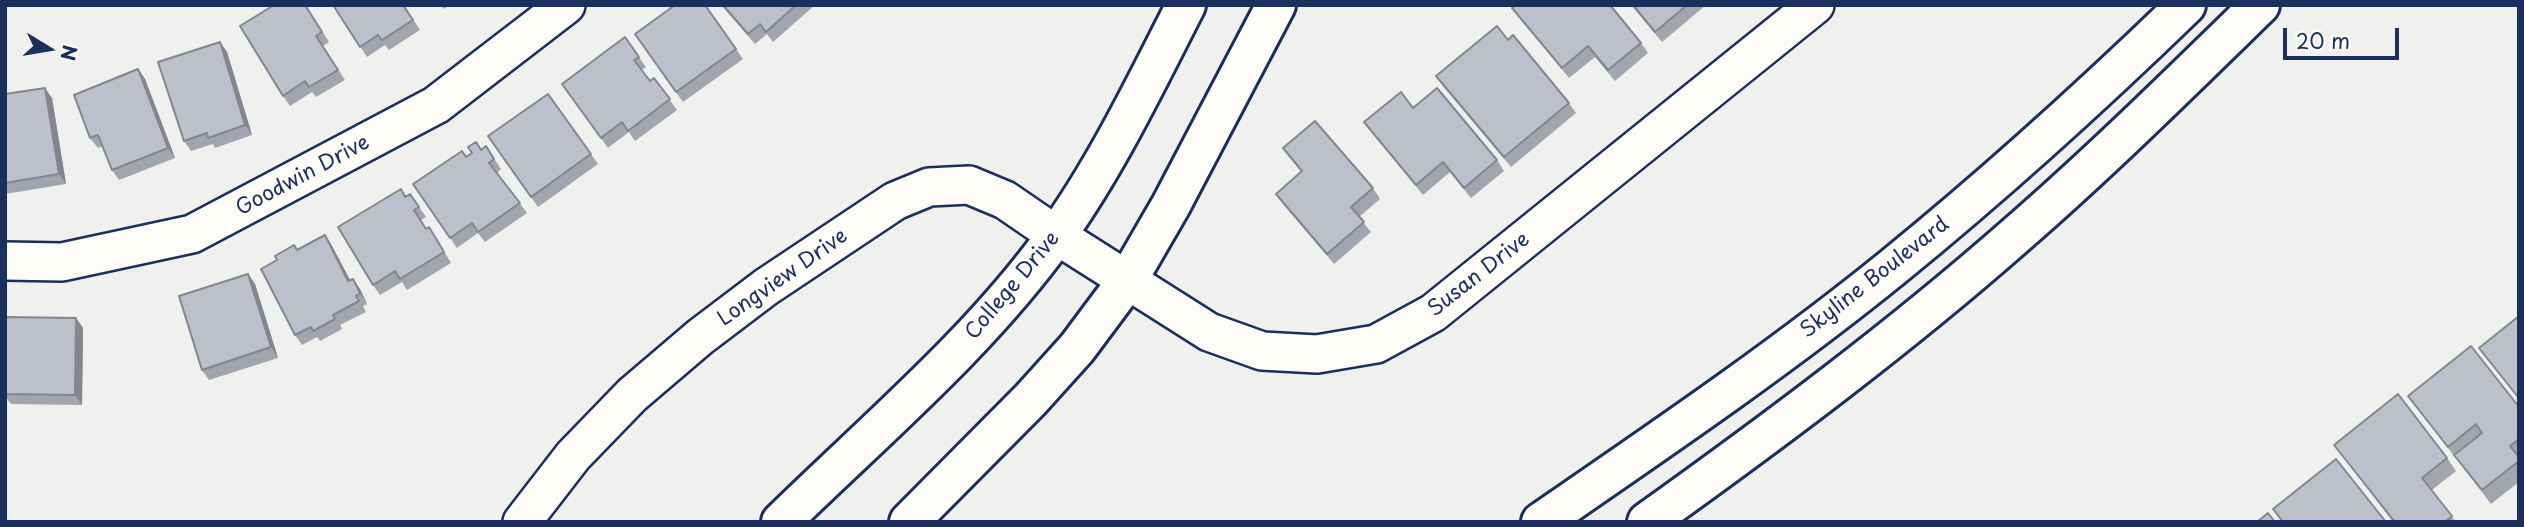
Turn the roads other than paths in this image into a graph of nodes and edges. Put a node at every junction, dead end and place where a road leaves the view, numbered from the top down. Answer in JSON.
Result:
{"nodes":[{"id":1,"x":566,"y":5,"type":"edge"},
{"id":2,"x":1186,"y":5,"type":"edge"},
{"id":3,"x":1276,"y":5,"type":"edge"},
{"id":4,"x":1815,"y":5,"type":"edge"},
{"id":5,"x":2186,"y":5,"type":"edge"},
{"id":6,"x":2260,"y":5,"type":"edge"},
{"id":7,"x":1056,"y":236,"type":"junction"},
{"id":8,"x":1095,"y":259,"type":"joint"},
{"id":9,"x":5,"y":261,"type":"edge"},
{"id":10,"x":1127,"y":281,"type":"junction"},
{"id":11,"x":522,"y":522,"type":"edge"},
{"id":12,"x":781,"y":522,"type":"edge"},
{"id":13,"x":909,"y":522,"type":"edge"},
{"id":14,"x":1541,"y":522,"type":"edge"},
{"id":15,"x":1647,"y":522,"type":"edge"}],
"edges":[{"from":1,"to":9,"type":"street","name":"Goodwin Drive"},
{"from":2,"to":7,"type":"main road","name":"College Drive"},
{"from":3,"to":10,"type":"main road"},
{"from":4,"to":10,"type":"street","name":"Susan Drive"},
{"from":5,"to":14,"type":"main road","name":"Skyline Boulevard"},
{"from":6,"to":15,"type":"main road"},
{"from":7,"to":8,"type":"street","name":"Longview Drive"},
{"from":7,"to":11,"type":"street","name":"Longview Drive"},
{"from":7,"to":12,"type":"main road","name":"College Drive"},
{"from":8,"to":10,"type":"street","name":"Susan Drive"},
{"from":10,"to":13,"type":"main road"}]}
